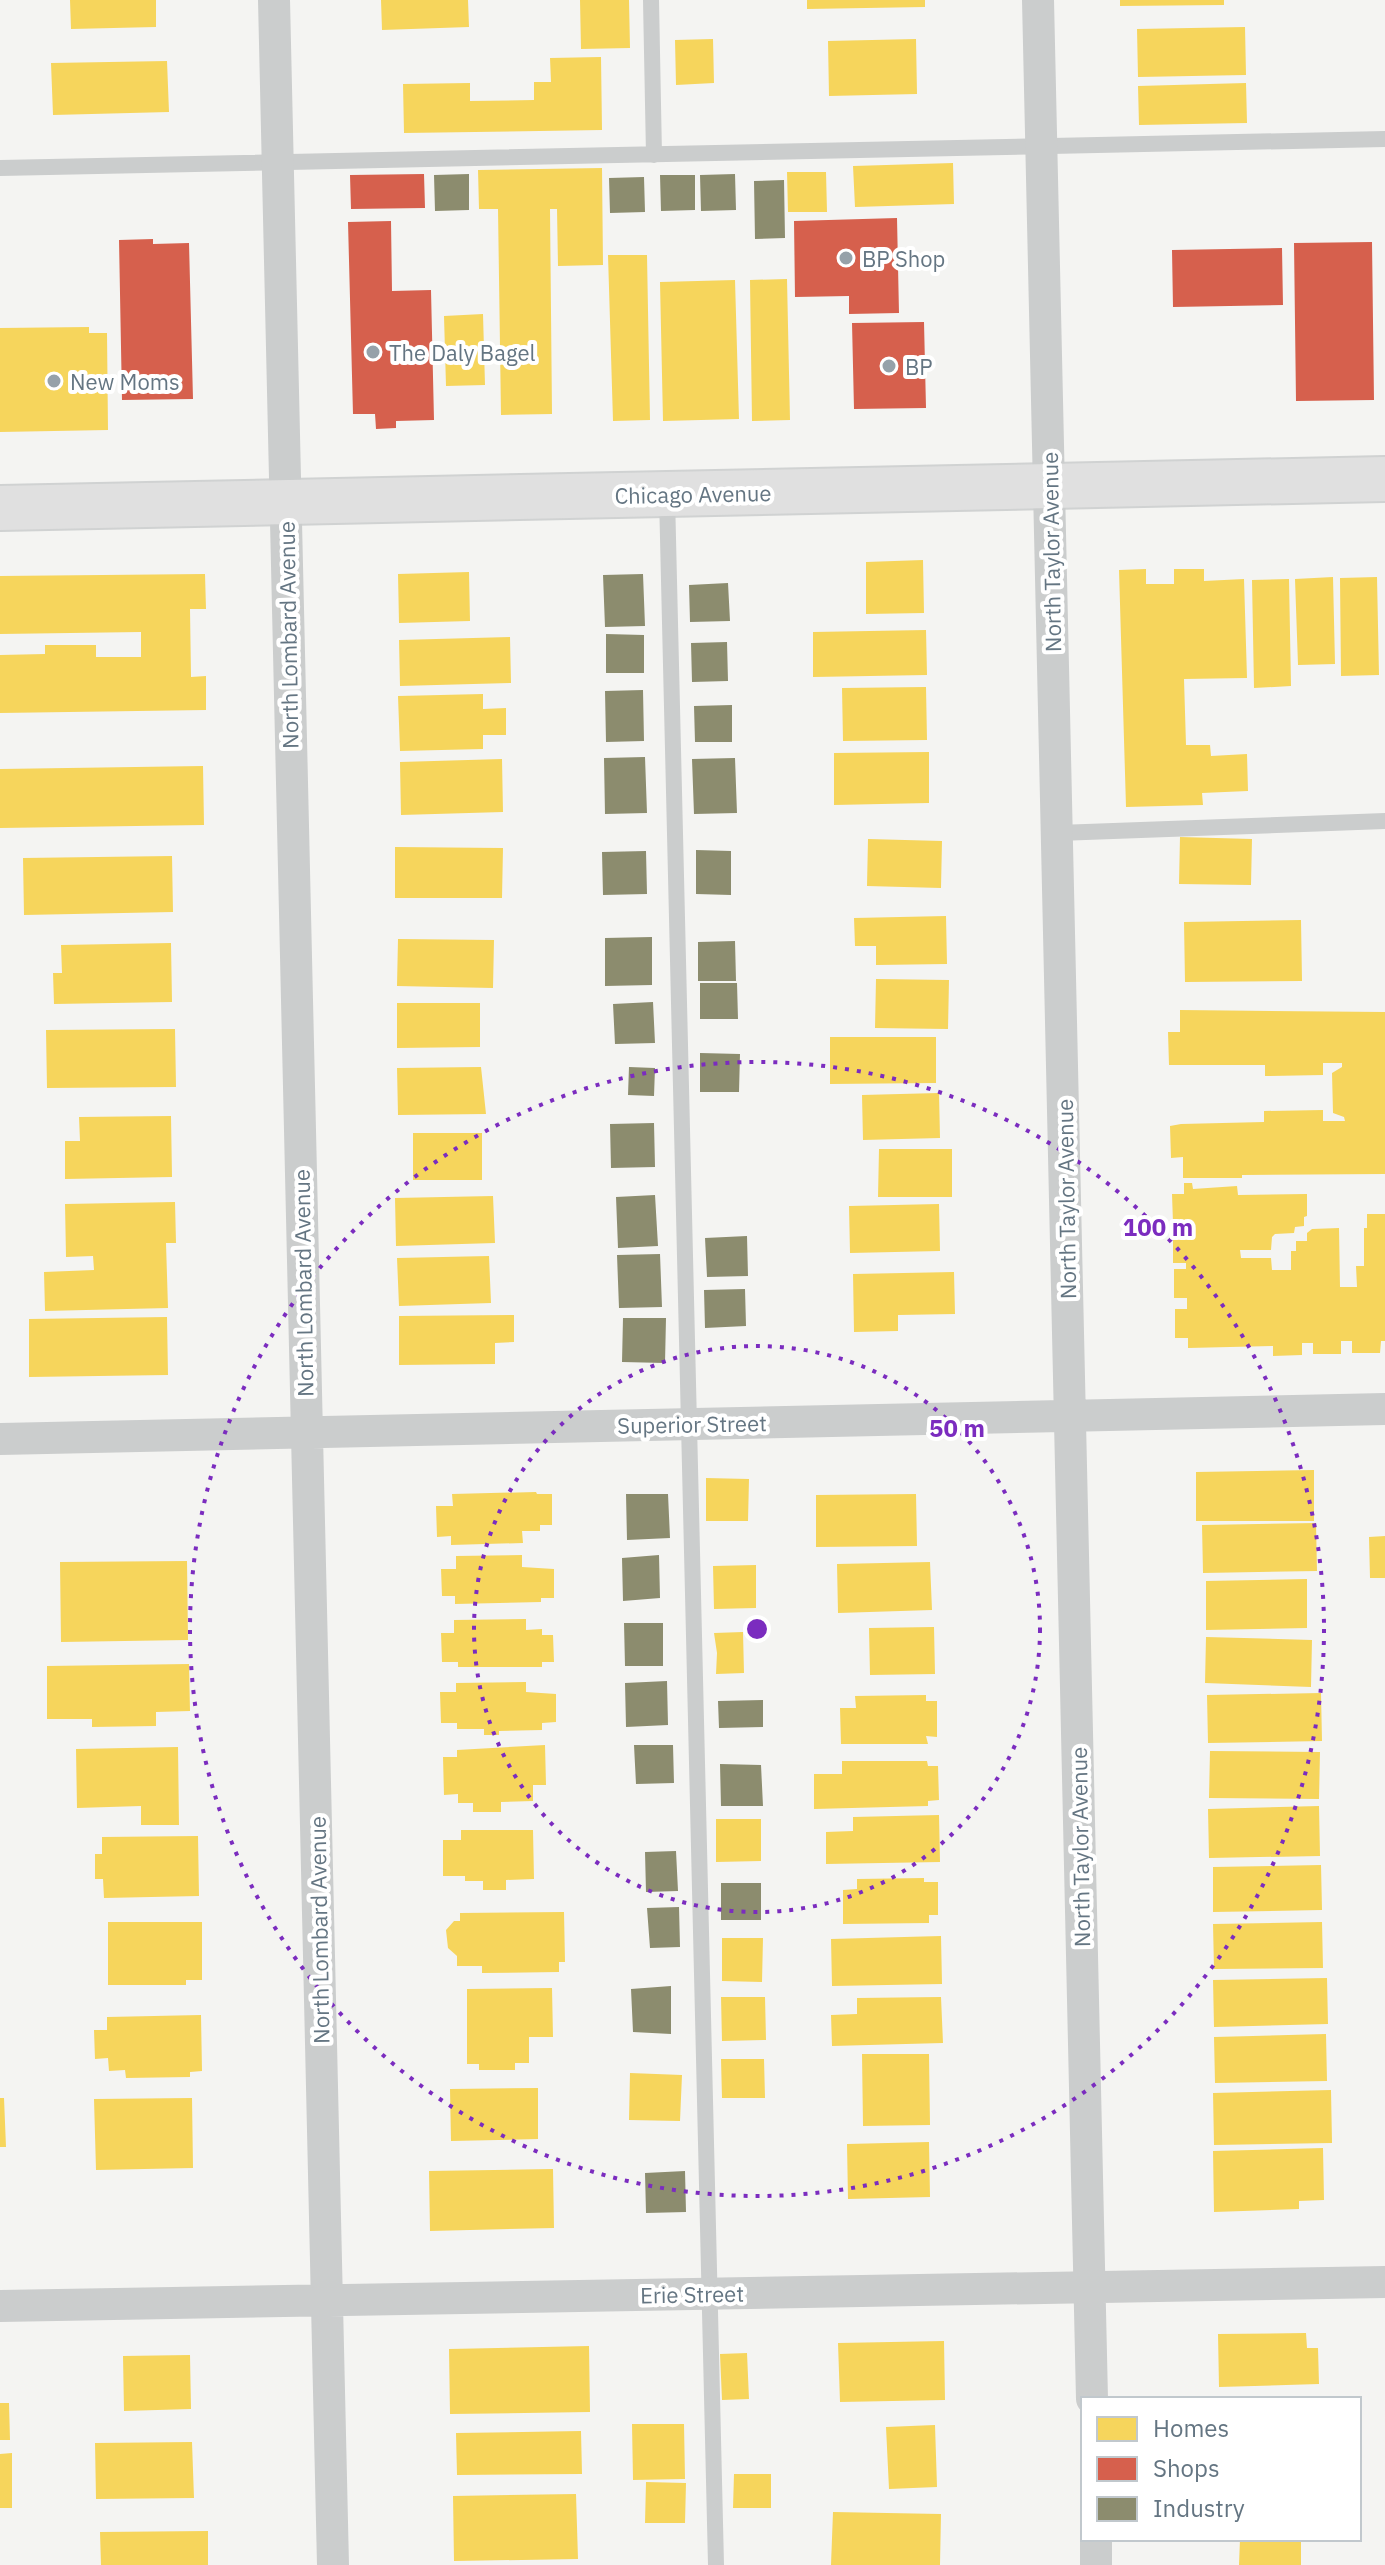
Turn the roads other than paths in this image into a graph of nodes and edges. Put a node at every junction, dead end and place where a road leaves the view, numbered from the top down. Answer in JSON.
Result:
{"nodes":[{"id":1,"x":274,"y":0,"type":"edge"},
{"id":2,"x":651,"y":0,"type":"edge"},
{"id":3,"x":1038,"y":0,"type":"edge"},
{"id":4,"x":1385,"y":139,"type":"edge"},
{"id":5,"x":1042,"y":146,"type":"junction"},
{"id":6,"x":654,"y":155,"type":"junction"},
{"id":7,"x":277,"y":162,"type":"junction"},
{"id":8,"x":0,"y":168,"type":"edge"},
{"id":9,"x":1385,"y":479,"type":"edge"},
{"id":10,"x":1049,"y":486,"type":"junction"},
{"id":11,"x":667,"y":494,"type":"junction"},
{"id":12,"x":285,"y":503,"type":"junction"},
{"id":13,"x":0,"y":508,"type":"edge"},
{"id":14,"x":1385,"y":821,"type":"edge"},
{"id":15,"x":1058,"y":833,"type":"junction"},
{"id":16,"x":1385,"y":1409,"type":"edge"},
{"id":17,"x":1071,"y":1416,"type":"junction"},
{"id":18,"x":689,"y":1424,"type":"junction"},
{"id":19,"x":306,"y":1432,"type":"junction"},
{"id":20,"x":0,"y":1439,"type":"edge"},
{"id":21,"x":1385,"y":2282,"type":"edge"},
{"id":22,"x":1090,"y":2287,"type":"junction"},
{"id":23,"x":709,"y":2294,"type":"junction"},
{"id":24,"x":328,"y":2300,"type":"junction"},
{"id":25,"x":0,"y":2306,"type":"edge"},
{"id":26,"x":1092,"y":2397,"type":"edge"},
{"id":27,"x":1096,"y":2541,"type":"edge"},
{"id":28,"x":333,"y":2565,"type":"edge"},
{"id":29,"x":716,"y":2565,"type":"edge"},
{"id":30,"x":1096,"y":2565,"type":"edge"}],
"edges":[{"from":1,"to":7,"type":"street","name":"North Lombard Avenue"},
{"from":2,"to":6,"type":"lane"},
{"from":3,"to":5,"type":"street","name":"North Taylor Avenue"},
{"from":4,"to":5,"type":"lane"},
{"from":5,"to":6,"type":"lane"},
{"from":5,"to":10,"type":"street","name":"North Taylor Avenue"},
{"from":6,"to":7,"type":"lane"},
{"from":7,"to":8,"type":"lane"},
{"from":7,"to":12,"type":"street","name":"North Lombard Avenue"},
{"from":9,"to":10,"type":"main road","name":"Chicago Avenue"},
{"from":10,"to":11,"type":"main road","name":"Chicago Avenue"},
{"from":10,"to":15,"type":"street","name":"North Taylor Avenue"},
{"from":11,"to":12,"type":"main road","name":"Chicago Avenue"},
{"from":11,"to":18,"type":"lane"},
{"from":12,"to":13,"type":"main road","name":"Chicago Avenue"},
{"from":12,"to":19,"type":"street","name":"North Lombard Avenue"},
{"from":14,"to":15,"type":"lane"},
{"from":15,"to":17,"type":"street","name":"North Taylor Avenue"},
{"from":16,"to":17,"type":"street","name":"Superior Street"},
{"from":17,"to":18,"type":"street","name":"Superior Street"},
{"from":17,"to":22,"type":"street","name":"North Taylor Avenue"},
{"from":18,"to":19,"type":"street","name":"Superior Street"},
{"from":18,"to":23,"type":"lane"},
{"from":19,"to":20,"type":"street","name":"Superior Street"},
{"from":19,"to":24,"type":"street","name":"North Lombard Avenue"},
{"from":21,"to":22,"type":"street","name":"Erie Street"},
{"from":22,"to":23,"type":"street","name":"Erie Street"},
{"from":22,"to":26,"type":"street","name":"North Taylor Avenue"},
{"from":23,"to":24,"type":"street","name":"Erie Street"},
{"from":23,"to":29,"type":"lane"},
{"from":24,"to":25,"type":"street","name":"Erie Street"},
{"from":24,"to":28,"type":"street","name":"North Lombard Avenue"},
{"from":27,"to":30,"type":"street"}]}
